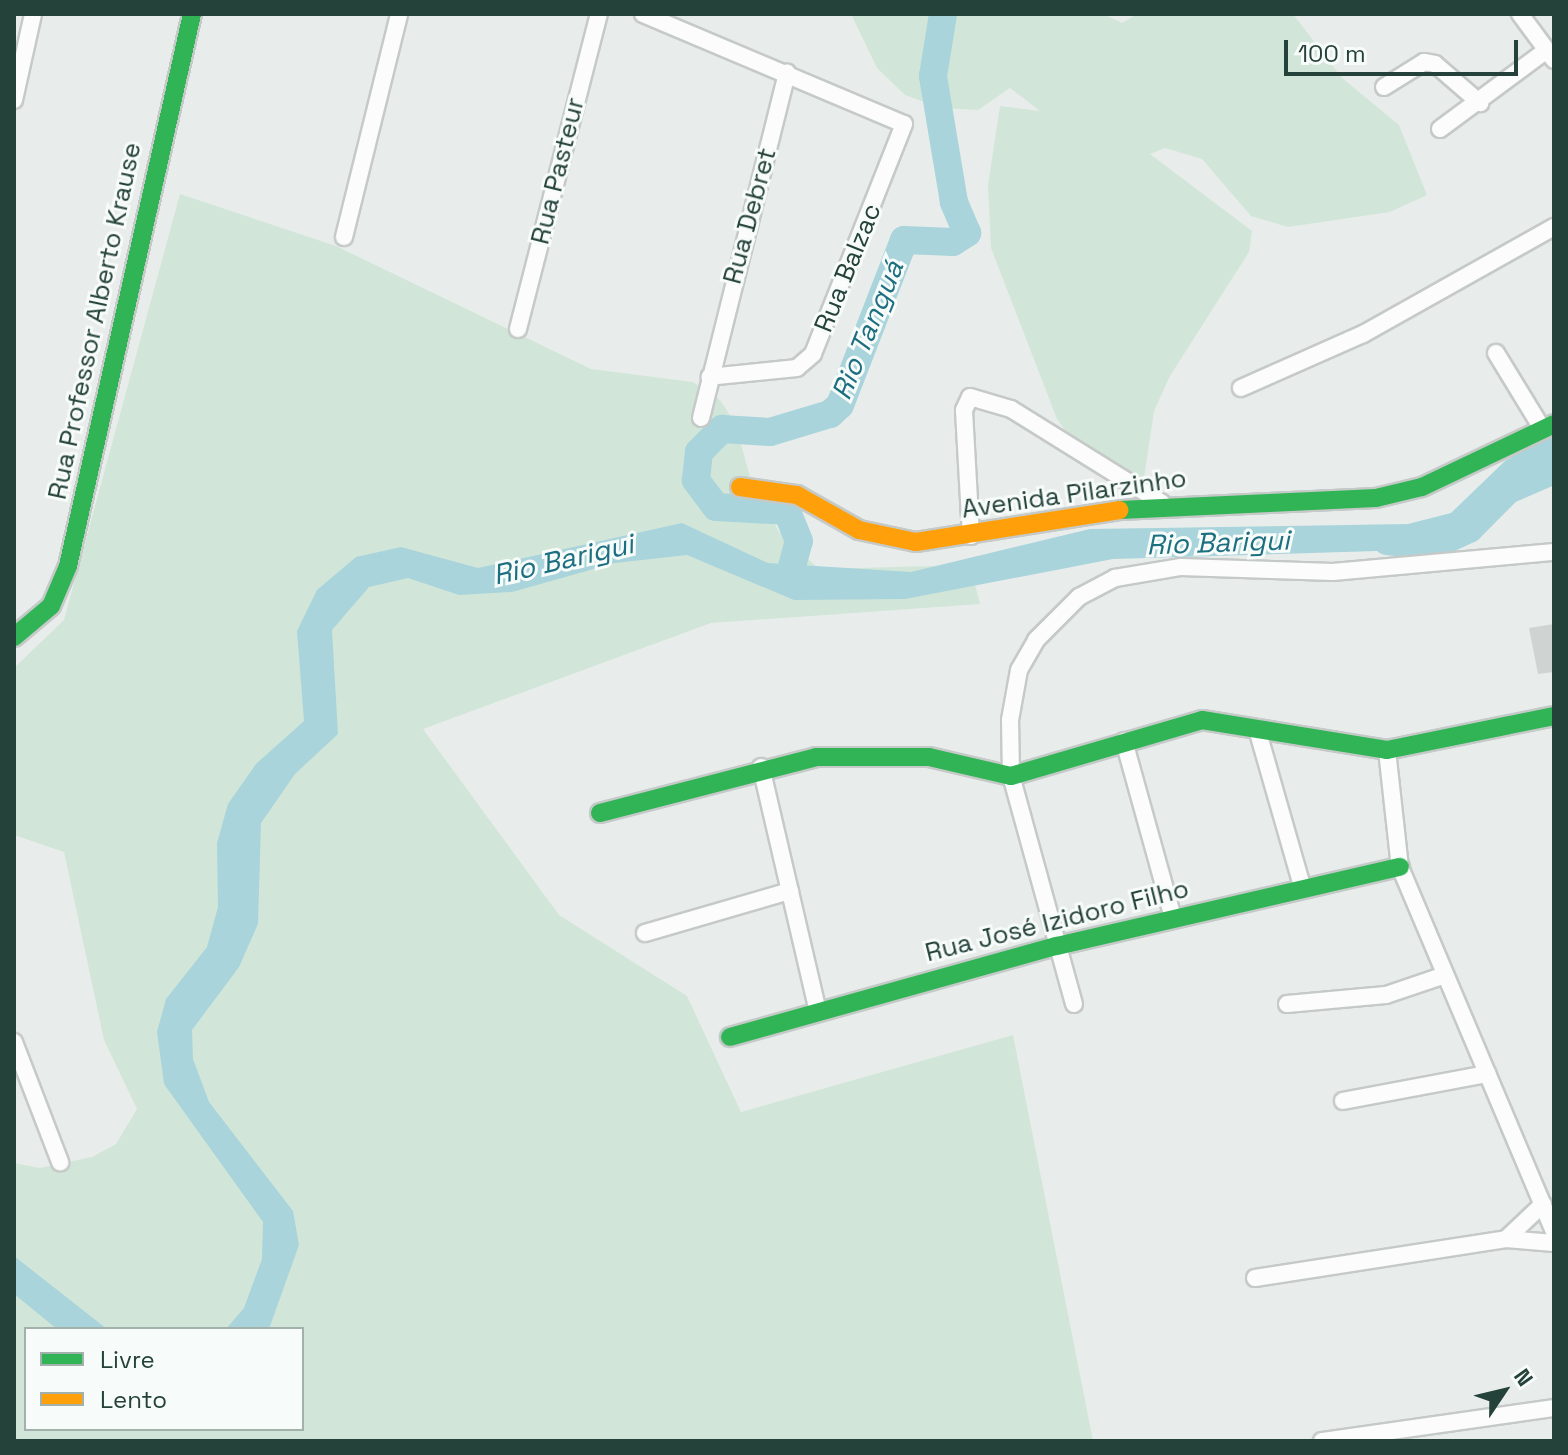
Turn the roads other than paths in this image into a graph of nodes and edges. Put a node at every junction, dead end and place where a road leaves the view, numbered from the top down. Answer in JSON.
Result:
{"nodes":[{"id":1,"x":33,"y":14,"type":"edge"},
{"id":2,"x":192,"y":14,"type":"edge"},
{"id":3,"x":399,"y":14,"type":"edge"},
{"id":4,"x":599,"y":14,"type":"edge"},
{"id":5,"x":643,"y":14,"type":"edge"},
{"id":6,"x":1520,"y":14,"type":"edge"},
{"id":7,"x":1549,"y":56,"type":"edge"},
{"id":8,"x":787,"y":73,"type":"junction"},
{"id":9,"x":1384,"y":87,"type":"dead end"},
{"id":10,"x":14,"y":100,"type":"edge"},
{"id":11,"x":1480,"y":103,"type":"junction"},
{"id":12,"x":1440,"y":129,"type":"dead end"},
{"id":13,"x":1554,"y":227,"type":"edge"},
{"id":14,"x":344,"y":237,"type":"dead end"},
{"id":15,"x":518,"y":329,"type":"dead end"},
{"id":16,"x":1496,"y":353,"type":"dead end"},
{"id":17,"x":709,"y":377,"type":"junction"},
{"id":18,"x":1241,"y":388,"type":"dead end"},
{"id":19,"x":701,"y":418,"type":"dead end"},
{"id":20,"x":1547,"y":424,"type":"edge"},
{"id":21,"x":740,"y":487,"type":"dead end"},
{"id":22,"x":1162,"y":503,"type":"junction"},
{"id":23,"x":971,"y":536,"type":"junction"},
{"id":24,"x":1554,"y":552,"type":"edge"},
{"id":25,"x":14,"y":614,"type":"edge"},
{"id":26,"x":22,"y":634,"type":"edge"},
{"id":27,"x":1554,"y":716,"type":"edge"},
{"id":28,"x":1257,"y":729,"type":"junction"},
{"id":29,"x":1124,"y":741,"type":"junction"},
{"id":30,"x":1387,"y":750,"type":"junction"},
{"id":31,"x":761,"y":767,"type":"junction"},
{"id":32,"x":1011,"y":776,"type":"junction"},
{"id":33,"x":600,"y":813,"type":"dead end"},
{"id":34,"x":1400,"y":867,"type":"junction"},
{"id":35,"x":1302,"y":886,"type":"junction"},
{"id":36,"x":790,"y":891,"type":"junction"},
{"id":37,"x":1173,"y":918,"type":"junction"},
{"id":38,"x":645,"y":933,"type":"dead end"},
{"id":39,"x":1057,"y":946,"type":"junction"},
{"id":40,"x":1445,"y":975,"type":"junction"},
{"id":41,"x":1074,"y":1004,"type":"dead end"},
{"id":42,"x":1287,"y":1004,"type":"dead end"},
{"id":43,"x":818,"y":1011,"type":"junction"},
{"id":44,"x":730,"y":1037,"type":"dead end"},
{"id":45,"x":14,"y":1042,"type":"edge"},
{"id":46,"x":1487,"y":1074,"type":"junction"},
{"id":47,"x":1343,"y":1101,"type":"dead end"},
{"id":48,"x":60,"y":1162,"type":"dead end"},
{"id":49,"x":1543,"y":1204,"type":"junction"},
{"id":50,"x":1554,"y":1231,"type":"edge"},
{"id":51,"x":1506,"y":1239,"type":"junction"},
{"id":52,"x":1554,"y":1243,"type":"edge"},
{"id":53,"x":1255,"y":1278,"type":"dead end"},
{"id":54,"x":1554,"y":1408,"type":"edge"},
{"id":55,"x":1322,"y":1441,"type":"edge"}],
"edges":[{"from":1,"to":10,"type":"street"},
{"from":2,"to":26,"type":"street","name":"Rua Professor Alberto Krause"},
{"from":3,"to":14,"type":"street"},
{"from":4,"to":15,"type":"street","name":"Rua Pasteur"},
{"from":5,"to":8,"type":"street"},
{"from":6,"to":7,"type":"street"},
{"from":7,"to":11,"type":"street"},
{"from":8,"to":17,"type":"street","name":"Rua Debret"},
{"from":8,"to":17,"type":"street","name":"Rua Balzac"},
{"from":9,"to":11,"type":"street"},
{"from":11,"to":12,"type":"street"},
{"from":13,"to":18,"type":"street"},
{"from":16,"to":20,"type":"street"},
{"from":17,"to":19,"type":"street","name":"Rua Debret"},
{"from":20,"to":22,"type":"street","name":"Avenida Pilarzinho"},
{"from":21,"to":23,"type":"street","name":"Avenida Pilarzinho"},
{"from":22,"to":23,"type":"street","name":"Avenida Pilarzinho"},
{"from":22,"to":23,"type":"street"},
{"from":24,"to":32,"type":"street"},
{"from":25,"to":26,"type":"street"},
{"from":27,"to":30,"type":"street"},
{"from":28,"to":29,"type":"street"},
{"from":28,"to":30,"type":"street"},
{"from":28,"to":35,"type":"street"},
{"from":29,"to":32,"type":"street"},
{"from":29,"to":37,"type":"street"},
{"from":30,"to":34,"type":"street"},
{"from":31,"to":32,"type":"street"},
{"from":31,"to":33,"type":"street"},
{"from":31,"to":36,"type":"street"},
{"from":32,"to":39,"type":"street"},
{"from":34,"to":35,"type":"street","name":"Rua José Izidoro Filho"},
{"from":34,"to":40,"type":"street"},
{"from":35,"to":37,"type":"street","name":"Rua José Izidoro Filho"},
{"from":36,"to":38,"type":"street"},
{"from":36,"to":43,"type":"street"},
{"from":37,"to":39,"type":"street","name":"Rua José Izidoro Filho"},
{"from":39,"to":41,"type":"street"},
{"from":39,"to":43,"type":"street","name":"Rua José Izidoro Filho"},
{"from":40,"to":42,"type":"street"},
{"from":40,"to":46,"type":"street"},
{"from":43,"to":44,"type":"street","name":"Rua José Izidoro Filho"},
{"from":45,"to":48,"type":"street"},
{"from":46,"to":47,"type":"street"},
{"from":46,"to":49,"type":"street"},
{"from":49,"to":50,"type":"street"},
{"from":49,"to":51,"type":"street"},
{"from":51,"to":52,"type":"street"},
{"from":51,"to":53,"type":"street"},
{"from":54,"to":55,"type":"street"}]}
